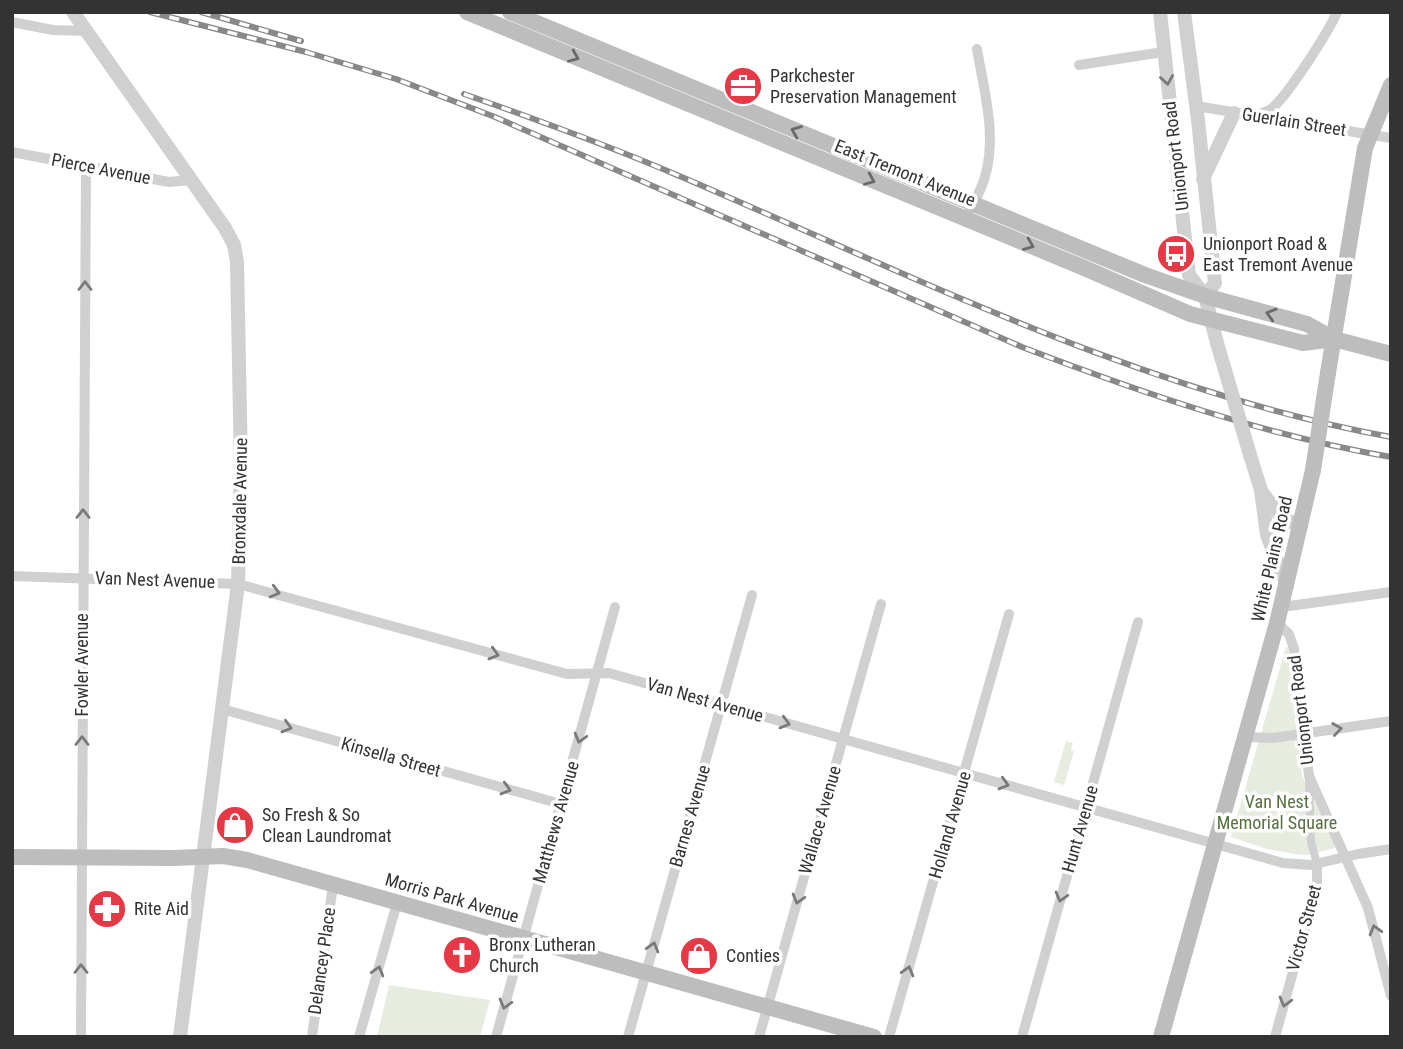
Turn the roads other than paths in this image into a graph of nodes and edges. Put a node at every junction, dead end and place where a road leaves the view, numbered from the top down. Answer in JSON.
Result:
{"nodes":[{"id":1,"x":73,"y":12,"type":"edge"},
{"id":2,"x":467,"y":12,"type":"edge"},
{"id":3,"x":1160,"y":12,"type":"edge"},
{"id":4,"x":1184,"y":12,"type":"edge"},
{"id":5,"x":1337,"y":12,"type":"edge"},
{"id":6,"x":12,"y":22,"type":"edge"},
{"id":7,"x":518,"y":22,"type":"edge"},
{"id":8,"x":86,"y":31,"type":"junction"},
{"id":9,"x":977,"y":49,"type":"dead end"},
{"id":10,"x":1163,"y":52,"type":"junction"},
{"id":11,"x":1079,"y":65,"type":"dead end"},
{"id":12,"x":1391,"y":85,"type":"edge"},
{"id":13,"x":1196,"y":106,"type":"junction"},
{"id":14,"x":1234,"y":113,"type":"junction"},
{"id":15,"x":1253,"y":116,"type":"junction"},
{"id":16,"x":1369,"y":135,"type":"junction"},
{"id":17,"x":1391,"y":138,"type":"edge"},
{"id":18,"x":12,"y":152,"type":"edge"},
{"id":19,"x":86,"y":166,"type":"junction"},
{"id":20,"x":191,"y":180,"type":"junction"},
{"id":21,"x":1203,"y":180,"type":"junction"},
{"id":22,"x":969,"y":212,"type":"junction"},
{"id":23,"x":1205,"y":296,"type":"junction"},
{"id":24,"x":1211,"y":321,"type":"junction"},
{"id":25,"x":1334,"y":339,"type":"junction"},
{"id":26,"x":1391,"y":354,"type":"edge"},
{"id":27,"x":1261,"y":490,"type":"junction"},
{"id":28,"x":1301,"y":526,"type":"junction"},
{"id":29,"x":12,"y":576,"type":"edge"},
{"id":30,"x":83,"y":578,"type":"junction"},
{"id":31,"x":238,"y":584,"type":"junction"},
{"id":32,"x":1287,"y":586,"type":"junction"},
{"id":33,"x":1391,"y":592,"type":"edge"},
{"id":34,"x":752,"y":595,"type":"dead end"},
{"id":35,"x":881,"y":604,"type":"dead end"},
{"id":36,"x":615,"y":607,"type":"dead end"},
{"id":37,"x":1009,"y":614,"type":"dead end"},
{"id":38,"x":1280,"y":615,"type":"junction"},
{"id":39,"x":1138,"y":622,"type":"dead end"},
{"id":40,"x":598,"y":672,"type":"junction"},
{"id":41,"x":721,"y":705,"type":"junction"},
{"id":42,"x":222,"y":709,"type":"junction"},
{"id":43,"x":1391,"y":721,"type":"edge"},
{"id":44,"x":1303,"y":734,"type":"junction"},
{"id":45,"x":1245,"y":737,"type":"junction"},
{"id":46,"x":842,"y":739,"type":"junction"},
{"id":47,"x":965,"y":773,"type":"junction"},
{"id":48,"x":1309,"y":776,"type":"junction"},
{"id":49,"x":561,"y":804,"type":"junction"},
{"id":50,"x":1086,"y":807,"type":"junction"},
{"id":51,"x":1215,"y":844,"type":"junction"},
{"id":52,"x":1391,"y":849,"type":"edge"},
{"id":53,"x":12,"y":857,"type":"edge"},
{"id":54,"x":202,"y":857,"type":"junction"},
{"id":55,"x":1345,"y":857,"type":"junction"},
{"id":56,"x":81,"y":858,"type":"junction"},
{"id":57,"x":1317,"y":864,"type":"junction"},
{"id":58,"x":333,"y":885,"type":"junction"},
{"id":59,"x":397,"y":903,"type":"junction"},
{"id":60,"x":524,"y":938,"type":"junction"},
{"id":61,"x":646,"y":973,"type":"junction"},
{"id":62,"x":1391,"y":996,"type":"edge"},
{"id":63,"x":767,"y":1007,"type":"junction"},
{"id":64,"x":80,"y":1037,"type":"edge"},
{"id":65,"x":180,"y":1037,"type":"edge"},
{"id":66,"x":312,"y":1037,"type":"edge"},
{"id":67,"x":359,"y":1037,"type":"edge"},
{"id":68,"x":496,"y":1037,"type":"edge"},
{"id":69,"x":628,"y":1037,"type":"edge"},
{"id":70,"x":759,"y":1037,"type":"edge"},
{"id":71,"x":874,"y":1037,"type":"edge"},
{"id":72,"x":890,"y":1037,"type":"edge"},
{"id":73,"x":1021,"y":1037,"type":"edge"},
{"id":74,"x":1161,"y":1037,"type":"edge"},
{"id":75,"x":1275,"y":1037,"type":"edge"}],
"edges":[{"from":1,"to":8,"type":"street","name":"Bronxdale Avenue"},
{"from":2,"to":7,"type":"main road","name":"East Tremont Avenue"},
{"from":3,"to":10,"type":"street","name":"Unionport Road"},
{"from":4,"to":13,"type":"street","name":"Unionport Road"},
{"from":5,"to":15,"type":"street"},
{"from":6,"to":8,"type":"street"},
{"from":7,"to":22,"type":"main road","name":"East Tremont Avenue"},
{"from":8,"to":20,"type":"street","name":"Bronxdale Avenue"},
{"from":9,"to":22,"type":"street"},
{"from":10,"to":11,"type":"street"},
{"from":10,"to":23,"type":"street","name":"Unionport Road","one_way":true},
{"from":12,"to":16,"type":"main road","name":"White Plains Road"},
{"from":13,"to":14,"type":"street","name":"Guerlain Street"},
{"from":13,"to":21,"type":"street","name":"Unionport Road"},
{"from":14,"to":15,"type":"street","name":"Guerlain Street"},
{"from":14,"to":21,"type":"street"},
{"from":15,"to":16,"type":"street","name":"Guerlain Street"},
{"from":16,"to":17,"type":"street","name":"Guerlain Street"},
{"from":16,"to":25,"type":"main road","name":"White Plains Road"},
{"from":18,"to":19,"type":"street","name":"Pierce Avenue"},
{"from":19,"to":20,"type":"street","name":"Pierce Avenue"},
{"from":30,"to":19,"type":"street","name":"Fowler Avenue","one_way":true},
{"from":20,"to":31,"type":"street","name":"Bronxdale Avenue"},
{"from":21,"to":23,"type":"street","name":"Unionport Road"},
{"from":22,"to":23,"type":"main road","name":"East Tremont Avenue"},
{"from":22,"to":24,"type":"main road","name":"East Tremont Avenue","one_way":true},
{"from":23,"to":24,"type":"street","name":"Unionport Road"},
{"from":25,"to":23,"type":"main road","name":"East Tremont Avenue","one_way":true},
{"from":24,"to":25,"type":"main road","name":"East Tremont Avenue"},
{"from":24,"to":27,"type":"street","name":"Unionport Road","bridge":true},
{"from":25,"to":26,"type":"main road","name":"East Tremont Avenue"},
{"from":25,"to":28,"type":"main road","name":"White Plains Road","bridge":true},
{"from":27,"to":28,"type":"street","name":"Unionport Road"},
{"from":27,"to":32,"type":"street","name":"Unionport Road"},
{"from":28,"to":32,"type":"main road","name":"White Plains Road"},
{"from":29,"to":30,"type":"street","name":"Van Nest Avenue"},
{"from":30,"to":31,"type":"street","name":"Van Nest Avenue"},
{"from":56,"to":30,"type":"street","name":"Fowler Avenue","one_way":true},
{"from":31,"to":40,"type":"street","name":"Van Nest Avenue","one_way":true},
{"from":31,"to":42,"type":"street","name":"Bronxdale Avenue"},
{"from":32,"to":38,"type":"main road","name":"White Plains Road"},
{"from":33,"to":38,"type":"street"},
{"from":34,"to":41,"type":"street","name":"Barnes Avenue"},
{"from":35,"to":46,"type":"street","name":"Wallace Avenue"},
{"from":36,"to":40,"type":"street","name":"Matthews Avenue"},
{"from":37,"to":47,"type":"street","name":"Holland Avenue"},
{"from":38,"to":44,"type":"street","name":"Unionport Road"},
{"from":38,"to":45,"type":"main road","name":"White Plains Road"},
{"from":39,"to":50,"type":"street","name":"Hunt Avenue"},
{"from":40,"to":41,"type":"street","name":"Van Nest Avenue"},
{"from":40,"to":49,"type":"street","name":"Matthews Avenue","one_way":true},
{"from":41,"to":46,"type":"street","name":"Van Nest Avenue","one_way":true},
{"from":61,"to":41,"type":"street","name":"Barnes Avenue","one_way":true},
{"from":42,"to":49,"type":"street","name":"Kinsella Street","one_way":true},
{"from":42,"to":54,"type":"street","name":"Bronxdale Avenue"},
{"from":44,"to":43,"type":"street","one_way":true},
{"from":44,"to":45,"type":"street"},
{"from":44,"to":48,"type":"street","name":"Unionport Road"},
{"from":45,"to":51,"type":"main road","name":"White Plains Road"},
{"from":46,"to":47,"type":"street","name":"Van Nest Avenue"},
{"from":46,"to":63,"type":"street","name":"Wallace Avenue","one_way":true},
{"from":47,"to":50,"type":"street","name":"Van Nest Avenue","one_way":true},
{"from":72,"to":47,"type":"street","name":"Holland Avenue","one_way":true},
{"from":48,"to":55,"type":"street","name":"Unionport Road"},
{"from":48,"to":57,"type":"street","name":"Victor Street"},
{"from":49,"to":60,"type":"street","name":"Matthews Avenue"},
{"from":50,"to":51,"type":"street","name":"Van Nest Avenue"},
{"from":50,"to":73,"type":"street","name":"Hunt Avenue","one_way":true},
{"from":51,"to":57,"type":"street","name":"Van Nest Avenue"},
{"from":51,"to":74,"type":"main road","name":"White Plains Road"},
{"from":52,"to":55,"type":"street","name":"Van Nest Avenue"},
{"from":53,"to":56,"type":"main road","name":"Morris Park Avenue"},
{"from":54,"to":56,"type":"main road","name":"Morris Park Avenue"},
{"from":54,"to":58,"type":"main road","name":"Morris Park Avenue"},
{"from":54,"to":65,"type":"street","name":"Bronxdale Avenue"},
{"from":55,"to":57,"type":"street","name":"Van Nest Avenue"},
{"from":62,"to":55,"type":"street","name":"Unionport Road","one_way":true},
{"from":64,"to":56,"type":"street","name":"Fowler Avenue","one_way":true},
{"from":57,"to":75,"type":"street","name":"Victor Street","one_way":true},
{"from":58,"to":59,"type":"main road","name":"Morris Park Avenue"},
{"from":58,"to":66,"type":"street","name":"Delancey Place"},
{"from":59,"to":60,"type":"main road","name":"Morris Park Avenue"},
{"from":67,"to":59,"type":"street","one_way":true},
{"from":60,"to":61,"type":"main road","name":"Morris Park Avenue"},
{"from":60,"to":68,"type":"street","name":"Matthews Avenue","one_way":true},
{"from":61,"to":63,"type":"main road","name":"Morris Park Avenue"},
{"from":61,"to":69,"type":"street","name":"Barnes Avenue"},
{"from":63,"to":70,"type":"street","name":"Wallace Avenue"},
{"from":63,"to":71,"type":"main road","name":"Morris Park Avenue"}]}
